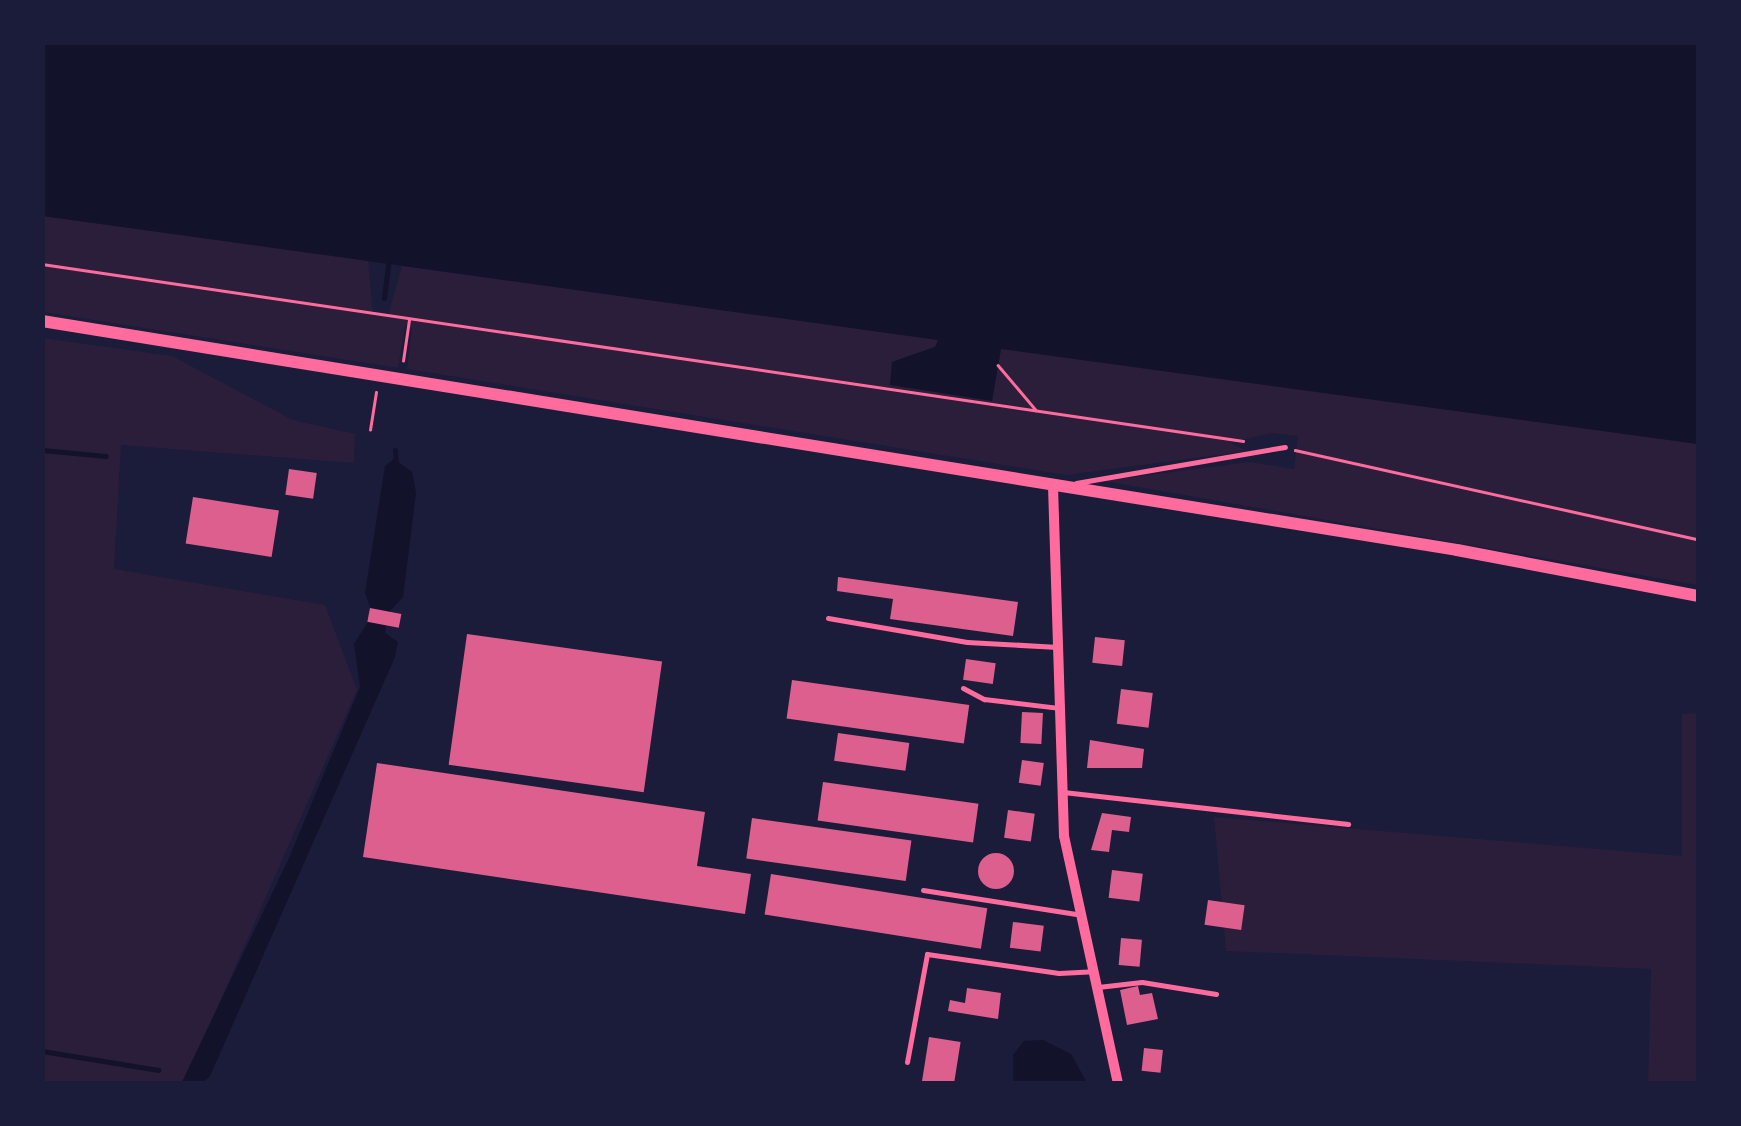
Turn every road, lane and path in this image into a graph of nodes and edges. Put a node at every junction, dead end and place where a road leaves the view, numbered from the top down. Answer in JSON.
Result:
{"nodes":[{"id":1,"x":42,"y":264,"type":"edge"},
{"id":2,"x":409,"y":318,"type":"junction"},
{"id":3,"x":42,"y":321,"type":"edge"},
{"id":4,"x":998,"y":365,"type":"dead end"},
{"id":5,"x":378,"y":376,"type":"junction"},
{"id":6,"x":400,"y":379,"type":"junction"},
{"id":7,"x":1036,"y":411,"type":"junction"},
{"id":8,"x":370,"y":430,"type":"dead end"},
{"id":9,"x":1247,"y":442,"type":"dead end"},
{"id":10,"x":1285,"y":447,"type":"joint"},
{"id":11,"x":1054,"y":487,"type":"junction"},
{"id":12,"x":1698,"y":539,"type":"edge"},
{"id":13,"x":1698,"y":596,"type":"edge"},
{"id":14,"x":828,"y":618,"type":"dead end"},
{"id":15,"x":1061,"y":647,"type":"junction"},
{"id":16,"x":963,"y":688,"type":"dead end"},
{"id":17,"x":1062,"y":708,"type":"junction"},
{"id":18,"x":1063,"y":792,"type":"junction"},
{"id":19,"x":1348,"y":824,"type":"dead end"},
{"id":20,"x":923,"y":890,"type":"dead end"},
{"id":21,"x":1076,"y":914,"type":"junction"},
{"id":22,"x":1092,"y":971,"type":"junction"},
{"id":23,"x":1098,"y":988,"type":"junction"},
{"id":24,"x":1216,"y":994,"type":"dead end"},
{"id":25,"x":907,"y":1062,"type":"dead end"},
{"id":26,"x":1118,"y":1084,"type":"edge"}],
"edges":[{"from":1,"to":2,"type":"path"},
{"from":2,"to":6,"type":"path"},
{"from":2,"to":7,"type":"path"},
{"from":3,"to":5,"type":"street"},
{"from":4,"to":7,"type":"path"},
{"from":5,"to":6,"type":"street"},
{"from":5,"to":8,"type":"path"},
{"from":6,"to":11,"type":"street"},
{"from":7,"to":9,"type":"path"},
{"from":10,"to":11,"type":"lane"},
{"from":10,"to":12,"type":"path"},
{"from":11,"to":13,"type":"street"},
{"from":11,"to":15,"type":"street"},
{"from":14,"to":15,"type":"lane"},
{"from":15,"to":17,"type":"street"},
{"from":16,"to":17,"type":"lane"},
{"from":17,"to":18,"type":"street"},
{"from":18,"to":19,"type":"lane"},
{"from":18,"to":21,"type":"street"},
{"from":20,"to":21,"type":"lane"},
{"from":21,"to":22,"type":"street"},
{"from":22,"to":23,"type":"street"},
{"from":22,"to":25,"type":"lane"},
{"from":23,"to":24,"type":"lane"},
{"from":23,"to":26,"type":"street"}]}
